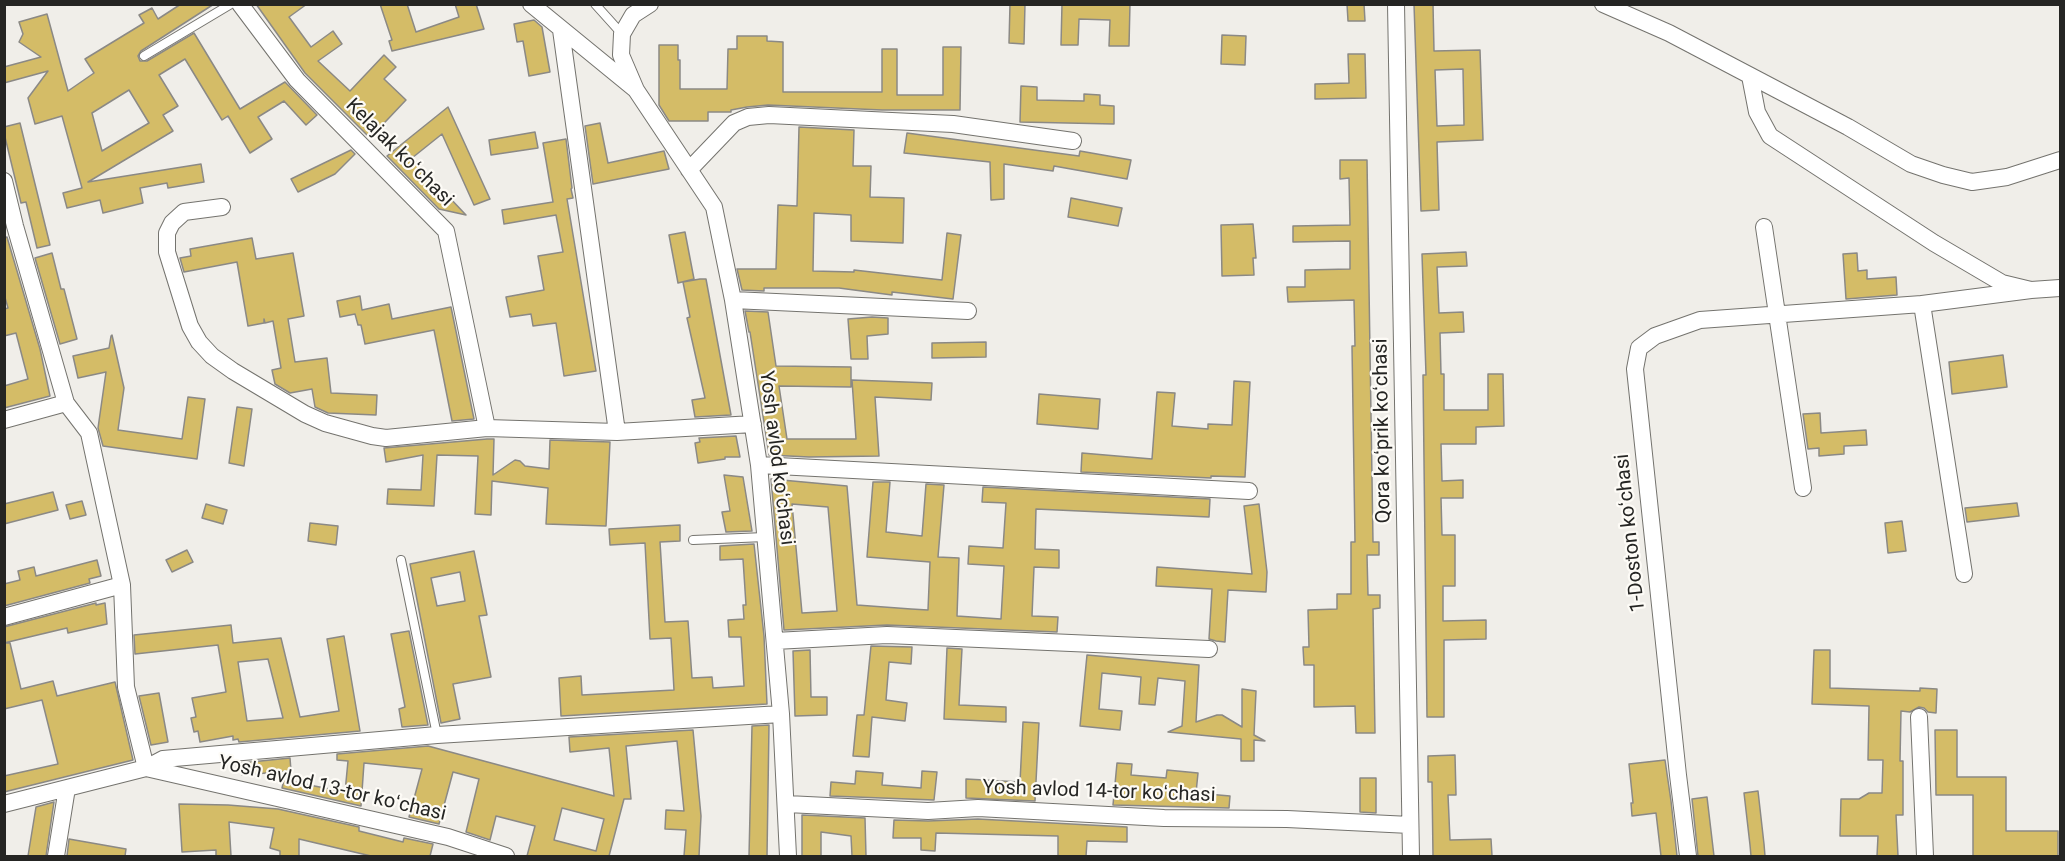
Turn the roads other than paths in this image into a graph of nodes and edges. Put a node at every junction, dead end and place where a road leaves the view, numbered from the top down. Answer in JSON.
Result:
{"nodes":[{"id":1,"x":231,"y":4,"type":"edge"},
{"id":2,"x":240,"y":4,"type":"edge"},
{"id":3,"x":531,"y":4,"type":"edge"},
{"id":4,"x":595,"y":4,"type":"edge"},
{"id":5,"x":650,"y":4,"type":"edge"},
{"id":6,"x":1396,"y":4,"type":"edge"},
{"id":7,"x":1603,"y":4,"type":"edge"},
{"id":8,"x":561,"y":30,"type":"junction"},
{"id":9,"x":622,"y":34,"type":"junction"},
{"id":10,"x":144,"y":56,"type":"dead end"},
{"id":11,"x":1750,"y":75,"type":"junction"},
{"id":12,"x":636,"y":90,"type":"junction"},
{"id":13,"x":1073,"y":141,"type":"dead end"},
{"id":14,"x":2061,"y":160,"type":"edge"},
{"id":15,"x":689,"y":170,"type":"junction"},
{"id":16,"x":4,"y":181,"type":"edge"},
{"id":17,"x":222,"y":207,"type":"dead end"},
{"id":18,"x":1764,"y":227,"type":"dead end"},
{"id":19,"x":10,"y":228,"type":"edge"},
{"id":20,"x":2061,"y":288,"type":"edge"},
{"id":21,"x":2031,"y":290,"type":"junction"},
{"id":22,"x":733,"y":300,"type":"junction"},
{"id":23,"x":1922,"y":304,"type":"junction"},
{"id":24,"x":968,"y":310,"type":"dead end"},
{"id":25,"x":1777,"y":315,"type":"junction"},
{"id":26,"x":66,"y":403,"type":"junction"},
{"id":27,"x":4,"y":420,"type":"edge"},
{"id":28,"x":753,"y":424,"type":"junction"},
{"id":29,"x":488,"y":428,"type":"junction"},
{"id":30,"x":617,"y":432,"type":"junction"},
{"id":31,"x":759,"y":465,"type":"junction"},
{"id":32,"x":1803,"y":488,"type":"dead end"},
{"id":33,"x":1249,"y":491,"type":"dead end"},
{"id":34,"x":765,"y":537,"type":"junction"},
{"id":35,"x":693,"y":540,"type":"dead end"},
{"id":36,"x":401,"y":560,"type":"dead end"},
{"id":37,"x":1964,"y":574,"type":"dead end"},
{"id":38,"x":122,"y":585,"type":"junction"},
{"id":39,"x":4,"y":617,"type":"edge"},
{"id":40,"x":775,"y":641,"type":"junction"},
{"id":41,"x":1209,"y":649,"type":"dead end"},
{"id":42,"x":781,"y":714,"type":"junction"},
{"id":43,"x":1919,"y":717,"type":"dead end"},
{"id":44,"x":437,"y":735,"type":"junction"},
{"id":45,"x":146,"y":768,"type":"junction"},
{"id":46,"x":67,"y":788,"type":"junction"},
{"id":47,"x":4,"y":804,"type":"edge"},
{"id":48,"x":786,"y":804,"type":"junction"},
{"id":49,"x":1410,"y":825,"type":"junction"},
{"id":50,"x":56,"y":856,"type":"edge"},
{"id":51,"x":506,"y":856,"type":"edge"},
{"id":52,"x":788,"y":856,"type":"edge"},
{"id":53,"x":1411,"y":856,"type":"edge"},
{"id":54,"x":1689,"y":856,"type":"edge"},
{"id":55,"x":1925,"y":856,"type":"edge"}],
"edges":[{"from":1,"to":10,"type":"lane"},
{"from":2,"to":29,"type":"street","name":"Kelajak koʻchasi"},
{"from":3,"to":8,"type":"street"},
{"from":4,"to":9,"type":"lane"},
{"from":5,"to":9,"type":"street"},
{"from":6,"to":49,"type":"street","name":"Qora koʻprik koʻchasi"},
{"from":7,"to":11,"type":"street"},
{"from":8,"to":12,"type":"street"},
{"from":8,"to":30,"type":"street"},
{"from":9,"to":12,"type":"street"},
{"from":11,"to":14,"type":"street"},
{"from":11,"to":21,"type":"street"},
{"from":12,"to":15,"type":"street","name":"Yosh avlod koʻchasi"},
{"from":13,"to":15,"type":"street"},
{"from":15,"to":22,"type":"street","name":"Yosh avlod koʻchasi"},
{"from":16,"to":19,"type":"street"},
{"from":17,"to":29,"type":"street"},
{"from":18,"to":25,"type":"street"},
{"from":19,"to":26,"type":"street"},
{"from":20,"to":21,"type":"street"},
{"from":21,"to":23,"type":"street","name":"1-Doston koʻchasi"},
{"from":22,"to":24,"type":"street"},
{"from":22,"to":28,"type":"street","name":"Yosh avlod koʻchasi"},
{"from":23,"to":25,"type":"street","name":"1-Doston koʻchasi"},
{"from":23,"to":37,"type":"street"},
{"from":25,"to":32,"type":"street"},
{"from":25,"to":54,"type":"street","name":"1-Doston koʻchasi"},
{"from":26,"to":27,"type":"street"},
{"from":26,"to":38,"type":"street"},
{"from":28,"to":30,"type":"street"},
{"from":28,"to":31,"type":"street","name":"Yosh avlod koʻchasi"},
{"from":29,"to":30,"type":"street"},
{"from":31,"to":33,"type":"street"},
{"from":31,"to":34,"type":"street","name":"Yosh avlod koʻchasi"},
{"from":34,"to":35,"type":"lane"},
{"from":34,"to":40,"type":"street","name":"Yosh avlod koʻchasi"},
{"from":36,"to":44,"type":"lane"},
{"from":38,"to":39,"type":"street"},
{"from":38,"to":45,"type":"street"},
{"from":40,"to":41,"type":"street"},
{"from":40,"to":42,"type":"street","name":"Yosh avlod koʻchasi"},
{"from":42,"to":44,"type":"street"},
{"from":42,"to":48,"type":"street","name":"Yosh avlod koʻchasi"},
{"from":43,"to":55,"type":"street"},
{"from":44,"to":45,"type":"street"},
{"from":45,"to":46,"type":"street"},
{"from":45,"to":51,"type":"street","name":"Yosh avlod 13-tor koʻchasi"},
{"from":46,"to":47,"type":"street"},
{"from":46,"to":50,"type":"street"},
{"from":48,"to":49,"type":"street","name":"Yosh avlod 14-tor koʻchasi"},
{"from":48,"to":52,"type":"street","name":"Yosh avlod koʻchasi"},
{"from":49,"to":53,"type":"street","name":"Qora koʻprik koʻchasi"}]}
